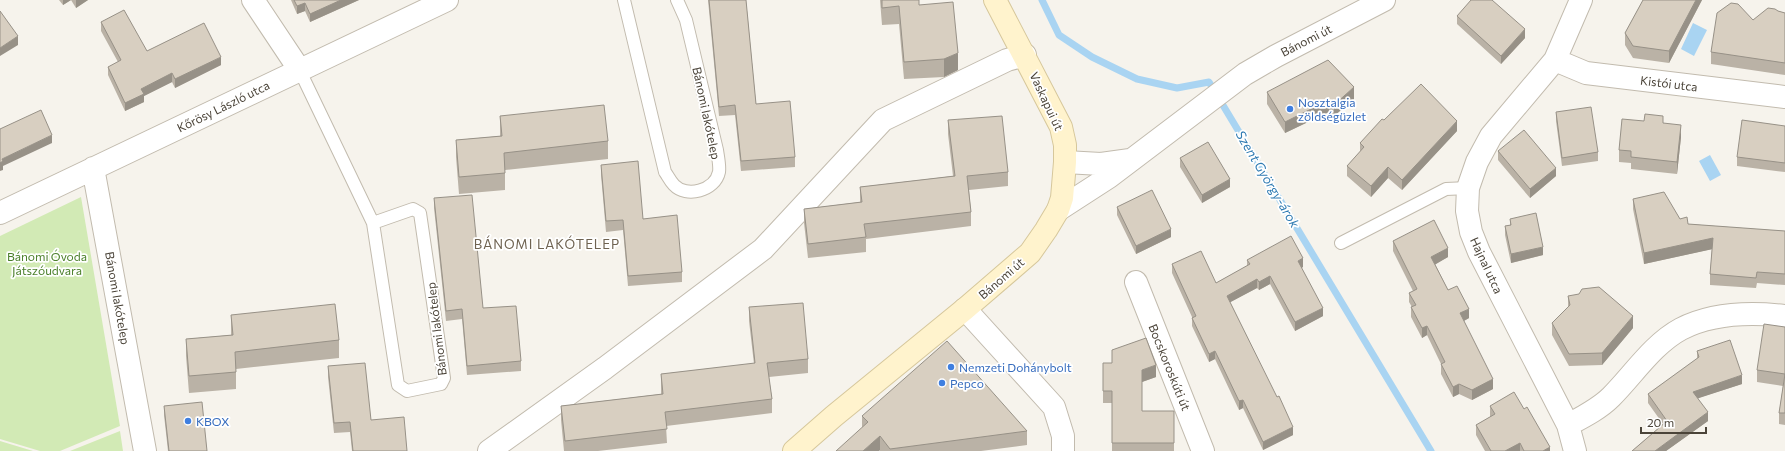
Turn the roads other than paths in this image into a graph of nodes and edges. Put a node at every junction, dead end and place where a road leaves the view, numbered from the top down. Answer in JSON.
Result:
{"nodes":[{"id":1,"x":253,"y":0,"type":"edge"},
{"id":2,"x":447,"y":0,"type":"edge"},
{"id":3,"x":624,"y":0,"type":"edge"},
{"id":4,"x":677,"y":0,"type":"edge"},
{"id":5,"x":995,"y":0,"type":"edge"},
{"id":6,"x":1384,"y":0,"type":"edge"},
{"id":7,"x":1581,"y":0,"type":"edge"},
{"id":8,"x":1025,"y":55,"type":"junction"},
{"id":9,"x":1555,"y":60,"type":"junction"},
{"id":10,"x":299,"y":69,"type":"junction"},
{"id":11,"x":1785,"y":98,"type":"edge"},
{"id":12,"x":1131,"y":160,"type":"junction"},
{"id":13,"x":1065,"y":162,"type":"junction"},
{"id":14,"x":93,"y":168,"type":"junction"},
{"id":15,"x":1468,"y":188,"type":"junction"},
{"id":16,"x":1058,"y":210,"type":"junction"},
{"id":17,"x":0,"y":213,"type":"edge"},
{"id":18,"x":374,"y":223,"type":"junction"},
{"id":19,"x":1341,"y":242,"type":"dead end"},
{"id":20,"x":1136,"y":282,"type":"dead end"},
{"id":21,"x":965,"y":309,"type":"junction"},
{"id":22,"x":1785,"y":316,"type":"edge"},
{"id":23,"x":1568,"y":426,"type":"junction"},
{"id":24,"x":145,"y":451,"type":"edge"},
{"id":25,"x":489,"y":451,"type":"edge"},
{"id":26,"x":794,"y":451,"type":"edge"},
{"id":27,"x":1063,"y":451,"type":"edge"},
{"id":28,"x":1203,"y":451,"type":"edge"},
{"id":29,"x":1576,"y":451,"type":"edge"}],
"edges":[{"from":1,"to":10,"type":"street"},
{"from":2,"to":10,"type":"street","name":"Kőrösy László utca"},
{"from":3,"to":4,"type":"lane","name":"Bánomi lakótelep"},
{"from":5,"to":8,"type":"main road","name":"Vaskapui út"},
{"from":6,"to":12,"type":"street","name":"Bánomi út"},
{"from":7,"to":9,"type":"street","name":"Hajnal utca"},
{"from":8,"to":13,"type":"main road","name":"Vaskapui út"},
{"from":8,"to":25,"type":"street"},
{"from":9,"to":11,"type":"street","name":"Kistói utca"},
{"from":9,"to":15,"type":"street","name":"Hajnal utca"},
{"from":10,"to":14,"type":"street","name":"Kőrösy László utca"},
{"from":10,"to":18,"type":"lane","name":"Bánomi lakótelep"},
{"from":12,"to":13,"type":"street"},
{"from":12,"to":16,"type":"street","name":"Bánomi út"},
{"from":13,"to":16,"type":"main road","name":"Vaskapui út"},
{"from":14,"to":17,"type":"street","name":"Kőrösy László utca"},
{"from":14,"to":24,"type":"street","name":"Bánomi lakótelep"},
{"from":15,"to":19,"type":"lane"},
{"from":15,"to":23,"type":"street","name":"Hajnal utca"},
{"from":16,"to":21,"type":"main road","name":"Bánomi út"},
{"from":18,"to":18,"type":"lane","name":"Bánomi lakótelep"},
{"from":20,"to":28,"type":"street","name":"Bocskoroskúti út"},
{"from":21,"to":26,"type":"main road","name":"Bánomi út"},
{"from":21,"to":27,"type":"street"},
{"from":22,"to":23,"type":"street"},
{"from":23,"to":29,"type":"street","name":"Hajnal utca"}]}
